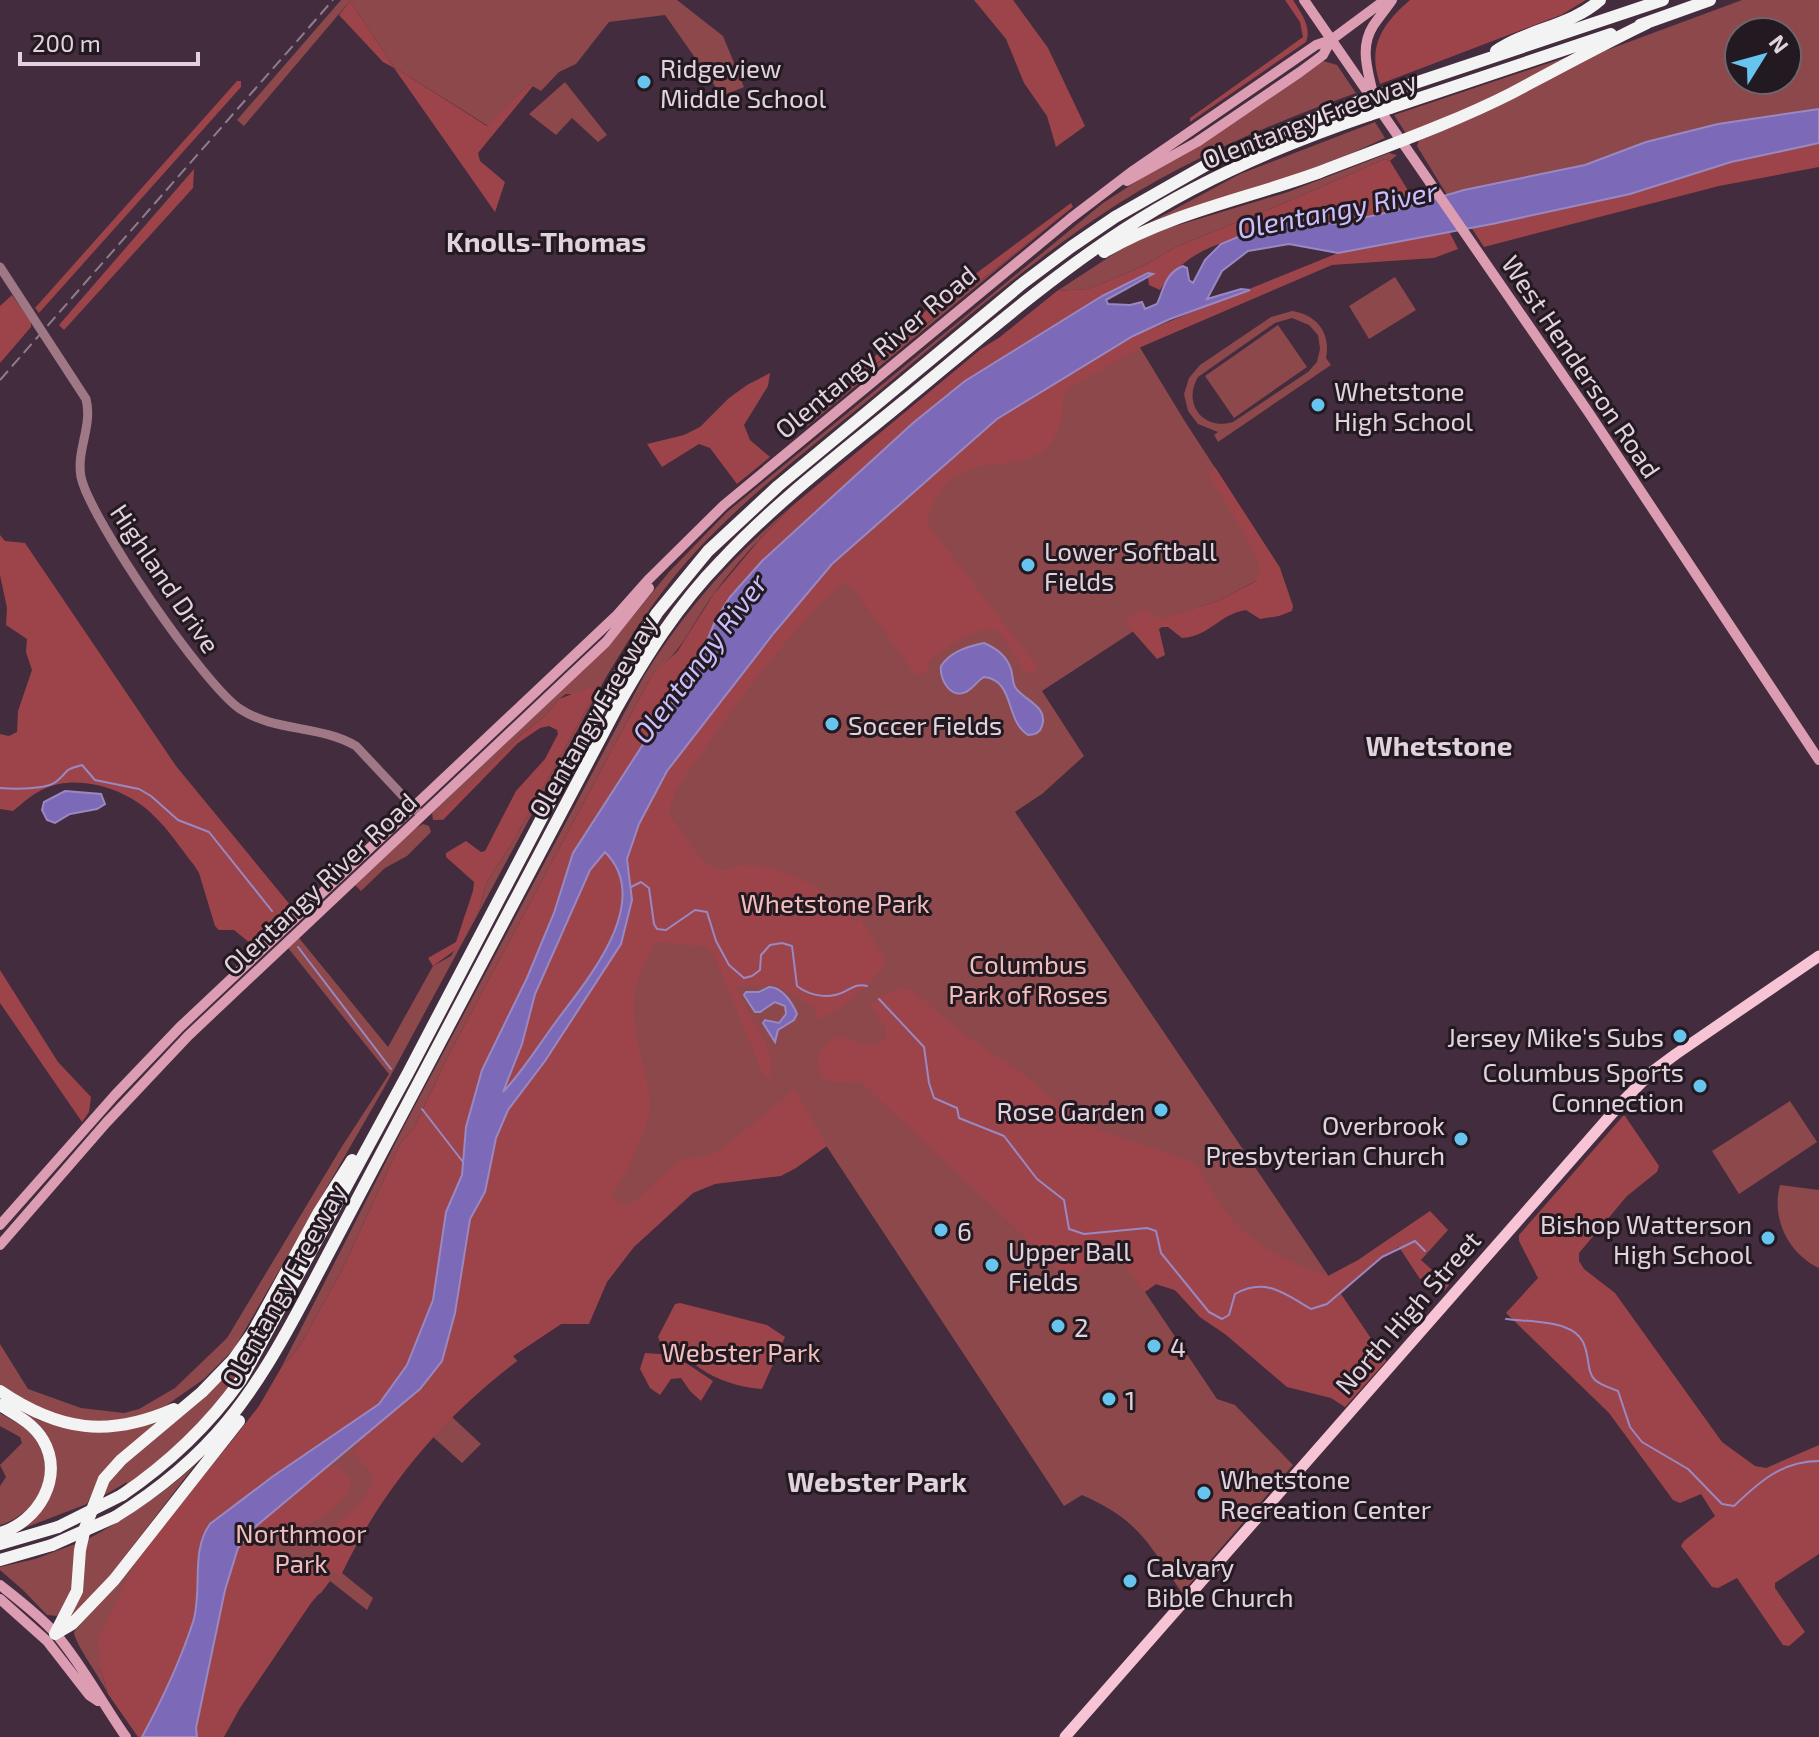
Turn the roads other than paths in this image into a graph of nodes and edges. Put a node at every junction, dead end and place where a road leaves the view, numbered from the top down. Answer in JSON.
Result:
{"nodes":[{"id":1,"x":1304,"y":0,"type":"edge"},
{"id":2,"x":1385,"y":0,"type":"edge"},
{"id":3,"x":1392,"y":0,"type":"edge"},
{"id":4,"x":1600,"y":0,"type":"edge"},
{"id":5,"x":1663,"y":0,"type":"edge"},
{"id":6,"x":1710,"y":0,"type":"edge"},
{"id":7,"x":1647,"y":23,"type":"junction"},
{"id":8,"x":1331,"y":40,"type":"junction"},
{"id":9,"x":1479,"y":62,"type":"junction"},
{"id":10,"x":1375,"y":104,"type":"junction"},
{"id":11,"x":1401,"y":140,"type":"junction"},
{"id":12,"x":0,"y":267,"type":"edge"},
{"id":13,"x":1033,"y":296,"type":"junction"},
{"id":14,"x":671,"y":557,"type":"junction"},
{"id":15,"x":1819,"y":760,"type":"edge"},
{"id":16,"x":414,"y":807,"type":"junction"},
{"id":17,"x":422,"y":815,"type":"junction"},
{"id":18,"x":1819,"y":956,"type":"edge"},
{"id":19,"x":408,"y":1073,"type":"junction"},
{"id":20,"x":0,"y":1225,"type":"edge"},
{"id":21,"x":0,"y":1245,"type":"edge"},
{"id":22,"x":253,"y":1389,"type":"junction"},
{"id":23,"x":0,"y":1391,"type":"edge"},
{"id":24,"x":188,"y":1403,"type":"junction"},
{"id":25,"x":0,"y":1405,"type":"edge"},
{"id":26,"x":0,"y":1533,"type":"edge"},
{"id":27,"x":0,"y":1544,"type":"edge"},
{"id":28,"x":0,"y":1560,"type":"edge"},
{"id":29,"x":0,"y":1585,"type":"edge"},
{"id":30,"x":0,"y":1599,"type":"edge"},
{"id":31,"x":51,"y":1637,"type":"junction"},
{"id":32,"x":126,"y":1737,"type":"edge"},
{"id":33,"x":1065,"y":1737,"type":"edge"}],
"edges":[{"from":1,"to":8,"type":"main road","name":"West Henderson Road"},
{"from":2,"to":8,"type":"main road","name":"Olentangy River Road"},
{"from":3,"to":10,"type":"main road"},
{"from":4,"to":9,"type":"highway"},
{"from":5,"to":9,"type":"highway","name":"Olentangy Freeway"},
{"from":6,"to":7,"type":"highway","name":"Olentangy Freeway"},
{"from":7,"to":10,"type":"highway","name":"Olentangy Freeway","bridge":true},
{"from":7,"to":11,"type":"highway"},
{"from":8,"to":10,"type":"main road","name":"West Henderson Road"},
{"from":8,"to":14,"type":"main road","name":"Olentangy River Road"},
{"from":9,"to":10,"type":"highway","name":"Olentangy Freeway"},
{"from":10,"to":11,"type":"main road","name":"West Henderson Road"},
{"from":10,"to":13,"type":"highway","name":"Olentangy Freeway"},
{"from":10,"to":19,"type":"highway","name":"Olentangy Freeway","bridge":true},
{"from":11,"to":13,"type":"highway"},
{"from":11,"to":15,"type":"main road","name":"West Henderson Road"},
{"from":12,"to":16,"type":"street","name":"Highland Drive"},
{"from":13,"to":22,"type":"highway","name":"Olentangy Freeway"},
{"from":14,"to":16,"type":"main road","name":"Olentangy River Road"},
{"from":14,"to":17,"type":"main road","name":"Olentangy River Road"},
{"from":16,"to":17,"type":"street","name":"Highland Drive"},
{"from":16,"to":20,"type":"main road","name":"Olentangy River Road"},
{"from":17,"to":21,"type":"main road","name":"Olentangy River Road"},
{"from":18,"to":33,"type":"main road","name":"North High Street"},
{"from":19,"to":24,"type":"highway"},
{"from":19,"to":27,"type":"highway","name":"Olentangy Freeway","bridge":true},
{"from":22,"to":28,"type":"highway","name":"Olentangy Freeway","bridge":true},
{"from":22,"to":31,"type":"highway"},
{"from":23,"to":24,"type":"highway"},
{"from":24,"to":31,"type":"highway"},
{"from":25,"to":26,"type":"highway"},
{"from":29,"to":31,"type":"main road"},
{"from":30,"to":31,"type":"main road"},
{"from":31,"to":32,"type":"main road"}]}
